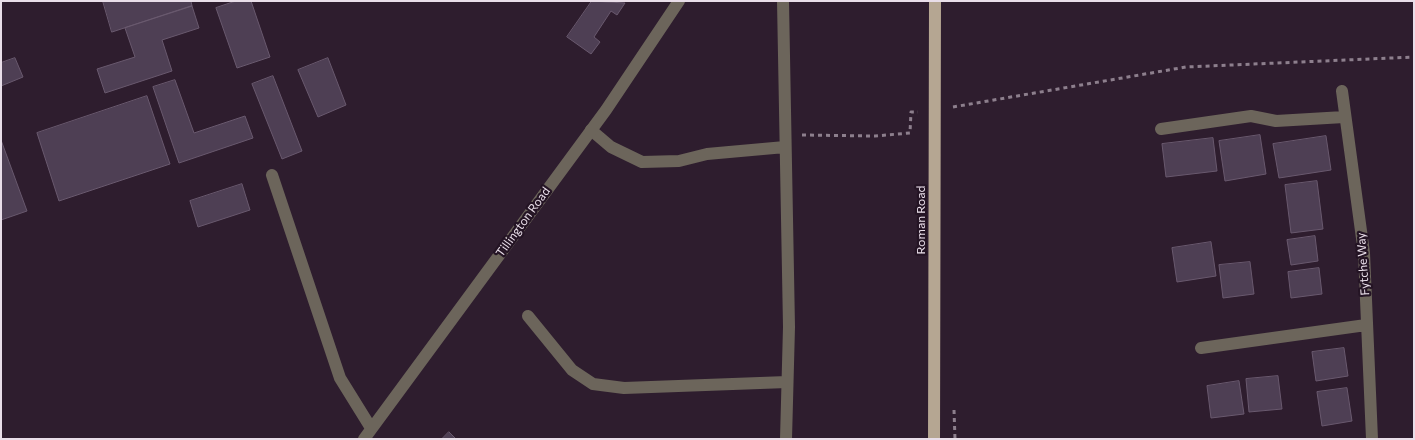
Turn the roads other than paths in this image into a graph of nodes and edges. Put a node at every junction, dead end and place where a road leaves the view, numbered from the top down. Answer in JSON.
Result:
{"nodes":[{"id":1,"x":678,"y":1,"type":"edge"},
{"id":2,"x":784,"y":1,"type":"edge"},
{"id":3,"x":935,"y":1,"type":"edge"},
{"id":4,"x":1342,"y":91,"type":"dead end"},
{"id":5,"x":1344,"y":117,"type":"junction"},
{"id":6,"x":1161,"y":129,"type":"dead end"},
{"id":7,"x":591,"y":130,"type":"junction"},
{"id":8,"x":785,"y":140,"type":"junction"},
{"id":9,"x":272,"y":175,"type":"dead end"},
{"id":10,"x":528,"y":316,"type":"dead end"},
{"id":11,"x":1366,"y":326,"type":"junction"},
{"id":12,"x":1201,"y":348,"type":"dead end"},
{"id":13,"x":788,"y":382,"type":"junction"},
{"id":14,"x":368,"y":433,"type":"edge"},
{"id":15,"x":786,"y":439,"type":"edge"},
{"id":16,"x":934,"y":439,"type":"edge"},
{"id":17,"x":1372,"y":439,"type":"edge"}],
"edges":[{"from":1,"to":7,"type":"street","name":"Tillington Road"},
{"from":2,"to":8,"type":"street"},
{"from":3,"to":16,"type":"main road","name":"Roman Road"},
{"from":4,"to":5,"type":"street","name":"Fytche Way"},
{"from":5,"to":6,"type":"street"},
{"from":5,"to":11,"type":"street","name":"Fytche Way"},
{"from":7,"to":8,"type":"street"},
{"from":7,"to":14,"type":"street","name":"Tillington Road"},
{"from":8,"to":13,"type":"street"},
{"from":9,"to":14,"type":"street"},
{"from":10,"to":13,"type":"street"},
{"from":11,"to":12,"type":"street"},
{"from":11,"to":17,"type":"street","name":"Fytche Way"},
{"from":13,"to":15,"type":"street"}]}
